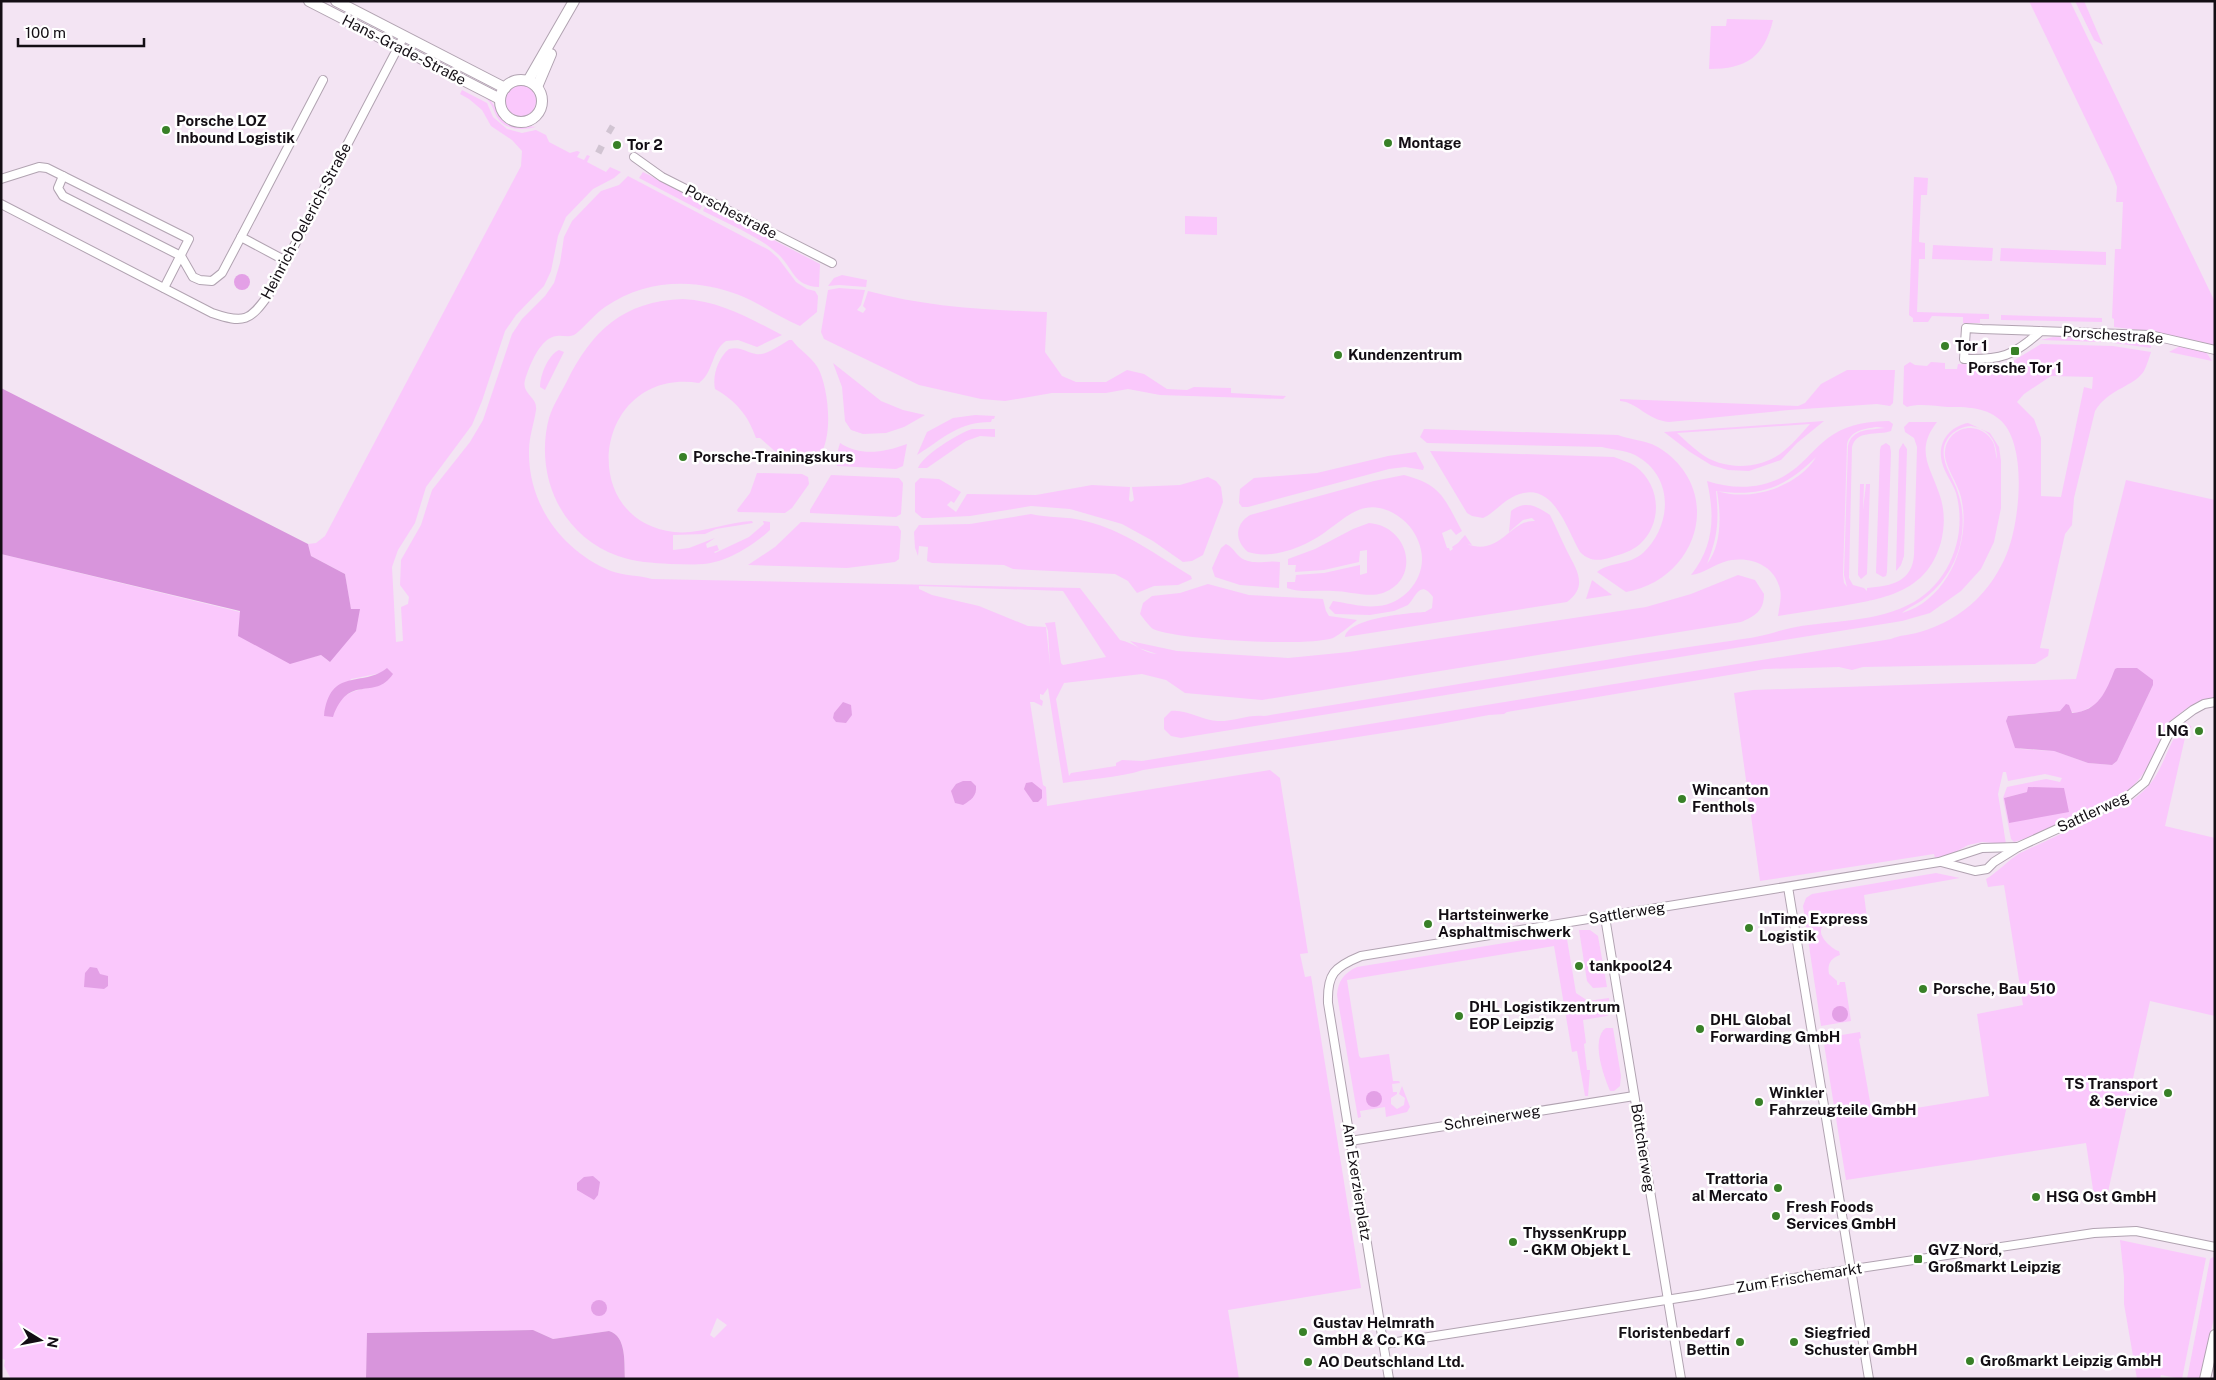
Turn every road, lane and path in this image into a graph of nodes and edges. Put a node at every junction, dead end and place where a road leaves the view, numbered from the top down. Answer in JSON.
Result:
{"nodes":[{"id":1,"x":309,"y":1,"type":"edge"},
{"id":2,"x":336,"y":1,"type":"edge"},
{"id":3,"x":574,"y":1,"type":"edge"},
{"id":4,"x":404,"y":36,"type":"junction"},
{"id":5,"x":398,"y":47,"type":"junction"},
{"id":6,"x":322,"y":80,"type":"dead end"},
{"id":7,"x":533,"y":84,"type":"junction"},
{"id":8,"x":504,"y":88,"type":"junction"},
{"id":9,"x":500,"y":99,"type":"junction"},
{"id":10,"x":634,"y":156,"type":"dead end"},
{"id":11,"x":63,"y":176,"type":"junction"},
{"id":12,"x":1,"y":179,"type":"edge"},
{"id":13,"x":1,"y":204,"type":"edge"},
{"id":14,"x":241,"y":238,"type":"junction"},
{"id":15,"x":181,"y":256,"type":"junction"},
{"id":16,"x":286,"y":261,"type":"junction"},
{"id":17,"x":832,"y":263,"type":"dead end"},
{"id":18,"x":164,"y":288,"type":"junction"},
{"id":19,"x":2041,"y":331,"type":"junction"},
{"id":20,"x":2215,"y":350,"type":"edge"},
{"id":21,"x":2215,"y":702,"type":"edge"},
{"id":22,"x":2018,"y":847,"type":"junction"},
{"id":23,"x":1990,"y":849,"type":"junction"},
{"id":24,"x":1966,"y":854,"type":"junction"},
{"id":25,"x":1939,"y":862,"type":"junction"},
{"id":26,"x":1994,"y":862,"type":"junction"},
{"id":27,"x":1966,"y":869,"type":"junction"},
{"id":28,"x":1788,"y":887,"type":"junction"},
{"id":29,"x":1605,"y":917,"type":"junction"},
{"id":30,"x":1327,"y":986,"type":"joint"},
{"id":31,"x":1634,"y":1096,"type":"junction"},
{"id":32,"x":1350,"y":1141,"type":"junction"},
{"id":33,"x":2215,"y":1247,"type":"edge"},
{"id":34,"x":1851,"y":1270,"type":"junction"},
{"id":35,"x":1668,"y":1299,"type":"junction"},
{"id":36,"x":2215,"y":1335,"type":"edge"},
{"id":37,"x":1384,"y":1344,"type":"junction"},
{"id":38,"x":1389,"y":1379,"type":"edge"},
{"id":39,"x":1680,"y":1379,"type":"edge"},
{"id":40,"x":1869,"y":1379,"type":"edge"},
{"id":41,"x":2205,"y":1379,"type":"edge"}],
"edges":[{"from":1,"to":5,"type":"street","name":"Hans-Grade-Straße"},
{"from":2,"to":4,"type":"street","name":"Hans-Grade-Straße"},
{"from":3,"to":7,"type":"street"},
{"from":4,"to":5,"type":"street","name":"Heinrich-Oelerich-Straße"},
{"from":4,"to":8,"type":"street","name":"Hans-Grade-Straße"},
{"from":5,"to":9,"type":"street","name":"Hans-Grade-Straße"},
{"from":5,"to":16,"type":"street","name":"Heinrich-Oelerich-Straße"},
{"from":6,"to":14,"type":"street"},
{"from":7,"to":8,"type":"street"},
{"from":7,"to":9,"type":"street"},
{"from":8,"to":9,"type":"street"},
{"from":10,"to":17,"type":"street","name":"Porschestraße"},
{"from":11,"to":12,"type":"street"},
{"from":11,"to":15,"type":"street"},
{"from":11,"to":15,"type":"street"},
{"from":13,"to":18,"type":"street","name":"Heinrich-Oelerich-Straße"},
{"from":14,"to":15,"type":"street"},
{"from":14,"to":16,"type":"street"},
{"from":15,"to":18,"type":"street"},
{"from":16,"to":18,"type":"street","name":"Heinrich-Oelerich-Straße"},
{"from":19,"to":19,"type":"street","name":"Porschestraße"},
{"from":19,"to":20,"type":"street","name":"Porschestraße"},
{"from":21,"to":22,"type":"street","name":"Sattlerweg"},
{"from":22,"to":23,"type":"street","name":"Sattlerweg"},
{"from":22,"to":26,"type":"street","name":"Sattlerweg"},
{"from":23,"to":24,"type":"street","name":"Sattlerweg"},
{"from":23,"to":26,"type":"street"},
{"from":24,"to":25,"type":"street","name":"Sattlerweg"},
{"from":24,"to":27,"type":"street"},
{"from":25,"to":27,"type":"street","name":"Sattlerweg"},
{"from":25,"to":28,"type":"street","name":"Sattlerweg"},
{"from":26,"to":27,"type":"street","name":"Sattlerweg"},
{"from":28,"to":29,"type":"street","name":"Sattlerweg"},
{"from":28,"to":34,"type":"street"},
{"from":29,"to":30,"type":"street","name":"Sattlerweg"},
{"from":29,"to":31,"type":"street","name":"Böttcherweg"},
{"from":30,"to":32,"type":"street","name":"Am Exerzierplatz"},
{"from":31,"to":32,"type":"street","name":"Schreinerweg"},
{"from":31,"to":35,"type":"street","name":"Böttcherweg"},
{"from":32,"to":37,"type":"street","name":"Am Exerzierplatz"},
{"from":33,"to":34,"type":"street","name":"Zum Frischemarkt"},
{"from":34,"to":35,"type":"street","name":"Zum Frischemarkt"},
{"from":34,"to":40,"type":"street"},
{"from":35,"to":37,"type":"street","name":"Zum Frischemarkt"},
{"from":35,"to":39,"type":"street","name":"Böttcherweg"},
{"from":36,"to":41,"type":"street"},
{"from":37,"to":38,"type":"street","name":"Am Exerzierplatz"}]}
